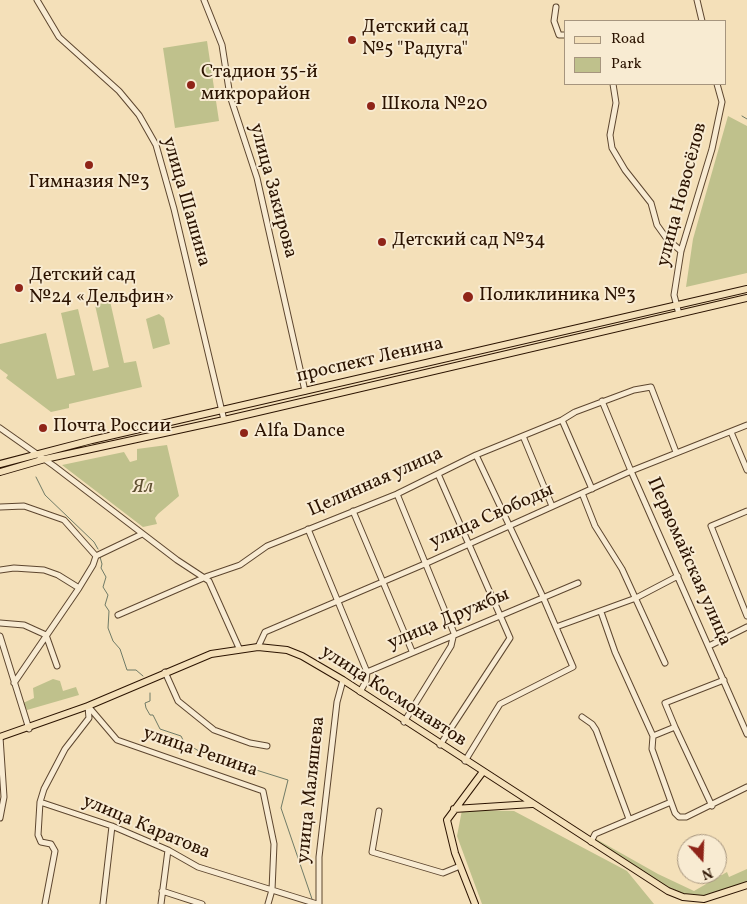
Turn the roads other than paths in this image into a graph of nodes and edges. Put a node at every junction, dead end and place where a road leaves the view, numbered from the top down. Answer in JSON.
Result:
{"nodes":[{"id":1,"x":38,"y":0,"type":"edge"},
{"id":2,"x":204,"y":0,"type":"edge"},
{"id":3,"x":696,"y":0,"type":"edge"},
{"id":4,"x":556,"y":7,"type":"dead end"},
{"id":5,"x":702,"y":20,"type":"edge"},
{"id":6,"x":564,"y":35,"type":"edge"},
{"id":7,"x":613,"y":85,"type":"edge"},
{"id":8,"x":717,"y":85,"type":"edge"},
{"id":9,"x":681,"y":251,"type":"junction"},
{"id":10,"x":747,"y":289,"type":"edge"},
{"id":11,"x":747,"y":298,"type":"edge"},
{"id":12,"x":676,"y":305,"type":"junction"},
{"id":13,"x":679,"y":314,"type":"junction"},
{"id":14,"x":399,"y":369,"type":"junction"},
{"id":15,"x":402,"y":379,"type":"junction"},
{"id":16,"x":305,"y":391,"type":"junction"},
{"id":17,"x":602,"y":401,"type":"junction"},
{"id":18,"x":222,"y":411,"type":"junction"},
{"id":19,"x":224,"y":420,"type":"junction"},
{"id":20,"x":562,"y":420,"type":"junction"},
{"id":21,"x":747,"y":425,"type":"edge"},
{"id":22,"x":0,"y":428,"type":"edge"},
{"id":23,"x":731,"y":432,"type":"junction"},
{"id":24,"x":522,"y":436,"type":"junction"},
{"id":25,"x":676,"y":452,"type":"junction"},
{"id":26,"x":36,"y":453,"type":"junction"},
{"id":27,"x":476,"y":455,"type":"junction"},
{"id":28,"x":45,"y":459,"type":"junction"},
{"id":29,"x":0,"y":464,"type":"edge"},
{"id":30,"x":747,"y":470,"type":"edge"},
{"id":31,"x":0,"y":472,"type":"edge"},
{"id":32,"x":631,"y":472,"type":"junction"},
{"id":33,"x":438,"y":474,"type":"junction"},
{"id":34,"x":592,"y":489,"type":"junction"},
{"id":35,"x":582,"y":493,"type":"junction"},
{"id":36,"x":397,"y":494,"type":"junction"},
{"id":37,"x":552,"y":506,"type":"junction"},
{"id":38,"x":0,"y":507,"type":"edge"},
{"id":39,"x":352,"y":511,"type":"junction"},
{"id":40,"x":747,"y":511,"type":"edge"},
{"id":41,"x":510,"y":524,"type":"junction"},
{"id":42,"x":308,"y":529,"type":"junction"},
{"id":43,"x":142,"y":534,"type":"junction"},
{"id":44,"x":468,"y":543,"type":"junction"},
{"id":45,"x":96,"y":556,"type":"junction"},
{"id":46,"x":426,"y":563,"type":"junction"},
{"id":47,"x":0,"y":570,"type":"edge"},
{"id":48,"x":678,"y":576,"type":"junction"},
{"id":49,"x":205,"y":578,"type":"junction"},
{"id":50,"x":382,"y":582,"type":"junction"},
{"id":51,"x":578,"y":583,"type":"dead end"},
{"id":52,"x":79,"y":588,"type":"junction"},
{"id":53,"x":543,"y":597,"type":"junction"},
{"id":54,"x":636,"y":598,"type":"junction"},
{"id":55,"x":338,"y":601,"type":"junction"},
{"id":56,"x":601,"y":612,"type":"junction"},
{"id":57,"x":118,"y":615,"type":"dead end"},
{"id":58,"x":499,"y":615,"type":"junction"},
{"id":59,"x":747,"y":616,"type":"edge"},
{"id":60,"x":0,"y":623,"type":"edge"},
{"id":61,"x":556,"y":627,"type":"junction"},
{"id":62,"x":747,"y":627,"type":"edge"},
{"id":63,"x":454,"y":633,"type":"junction"},
{"id":64,"x":46,"y":635,"type":"junction"},
{"id":65,"x":0,"y":636,"type":"edge"},
{"id":66,"x":709,"y":646,"type":"junction"},
{"id":67,"x":258,"y":647,"type":"junction"},
{"id":68,"x":240,"y":648,"type":"junction"},
{"id":69,"x":412,"y":651,"type":"junction"},
{"id":70,"x":665,"y":663,"type":"dead end"},
{"id":71,"x":58,"y":666,"type":"dead end"},
{"id":72,"x":165,"y":672,"type":"junction"},
{"id":73,"x":367,"y":672,"type":"junction"},
{"id":74,"x":342,"y":680,"type":"junction"},
{"id":75,"x":724,"y":680,"type":"junction"},
{"id":76,"x":14,"y":683,"type":"junction"},
{"id":77,"x":360,"y":692,"type":"junction"},
{"id":78,"x":88,"y":706,"type":"junction"},
{"id":79,"x":582,"y":717,"type":"dead end"},
{"id":80,"x":404,"y":722,"type":"junction"},
{"id":81,"x":675,"y":727,"type":"junction"},
{"id":82,"x":29,"y":729,"type":"junction"},
{"id":83,"x":747,"y":734,"type":"edge"},
{"id":84,"x":653,"y":736,"type":"junction"},
{"id":85,"x":0,"y":737,"type":"edge"},
{"id":86,"x":440,"y":745,"type":"junction"},
{"id":87,"x":267,"y":746,"type":"dead end"},
{"id":88,"x":465,"y":761,"type":"junction"},
{"id":89,"x":482,"y":773,"type":"junction"},
{"id":90,"x":747,"y":787,"type":"edge"},
{"id":91,"x":40,"y":802,"type":"junction"},
{"id":92,"x":671,"y":802,"type":"junction"},
{"id":93,"x":532,"y":804,"type":"junction"},
{"id":94,"x":712,"y":806,"type":"junction"},
{"id":95,"x":454,"y":809,"type":"junction"},
{"id":96,"x":379,"y":811,"type":"dead end"},
{"id":97,"x":0,"y":818,"type":"edge"},
{"id":98,"x":629,"y":819,"type":"junction"},
{"id":99,"x":112,"y":826,"type":"junction"},
{"id":100,"x":591,"y":843,"type":"junction"},
{"id":101,"x":168,"y":850,"type":"junction"},
{"id":102,"x":460,"y":866,"type":"junction"},
{"id":103,"x":747,"y":885,"type":"edge"},
{"id":104,"x":272,"y":890,"type":"junction"},
{"id":105,"x":162,"y":892,"type":"junction"},
{"id":106,"x":712,"y":901,"type":"edge"},
{"id":107,"x":45,"y":904,"type":"edge"},
{"id":108,"x":103,"y":904,"type":"edge"},
{"id":109,"x":160,"y":904,"type":"edge"},
{"id":110,"x":202,"y":904,"type":"edge"},
{"id":111,"x":268,"y":904,"type":"edge"},
{"id":112,"x":318,"y":904,"type":"edge"},
{"id":113,"x":475,"y":904,"type":"edge"}],
"edges":[{"from":1,"to":18,"type":"street","name":"улица Шашина"},
{"from":2,"to":16,"type":"street","name":"улица Закирова"},
{"from":3,"to":5,"type":"street"},
{"from":4,"to":6,"type":"street"},
{"from":7,"to":9,"type":"street"},
{"from":8,"to":9,"type":"street","name":"улица Новосёлов"},
{"from":9,"to":12,"type":"street","name":"улица Новосёлов"},
{"from":10,"to":12,"type":"main road","name":"проспект Ленина"},
{"from":11,"to":13,"type":"main road","name":"проспект Ленина"},
{"from":12,"to":13,"type":"street","name":"улица Новосёлов"},
{"from":12,"to":14,"type":"main road","name":"проспект Ленина"},
{"from":13,"to":15,"type":"main road","name":"проспект Ленина"},
{"from":14,"to":15,"type":"main road"},
{"from":14,"to":16,"type":"main road","name":"проспект Ленина"},
{"from":15,"to":19,"type":"main road","name":"проспект Ленина"},
{"from":16,"to":18,"type":"main road","name":"проспект Ленина"},
{"from":17,"to":20,"type":"street","name":"Целинная улица"},
{"from":17,"to":25,"type":"street","name":"Целинная улица"},
{"from":17,"to":32,"type":"street","name":"Первомайская улица"},
{"from":18,"to":19,"type":"street","name":"улица Шашина"},
{"from":18,"to":26,"type":"main road","name":"проспект Ленина"},
{"from":19,"to":28,"type":"main road","name":"проспект Ленина"},
{"from":20,"to":24,"type":"street","name":"Целинная улица"},
{"from":20,"to":34,"type":"street"},
{"from":21,"to":23,"type":"street","name":"улица Свободы"},
{"from":22,"to":26,"type":"street"},
{"from":23,"to":25,"type":"street","name":"улица Свободы"},
{"from":23,"to":30,"type":"street"},
{"from":24,"to":27,"type":"street","name":"Целинная улица"},
{"from":24,"to":37,"type":"street"},
{"from":25,"to":32,"type":"street","name":"улица Свободы"},
{"from":26,"to":28,"type":"street"},
{"from":26,"to":29,"type":"main road","name":"проспект Ленина"},
{"from":27,"to":33,"type":"street","name":"Целинная улица"},
{"from":27,"to":41,"type":"street"},
{"from":28,"to":31,"type":"main road","name":"проспект Ленина"},
{"from":28,"to":43,"type":"street"},
{"from":32,"to":34,"type":"street","name":"улица Свободы"},
{"from":32,"to":48,"type":"street","name":"Первомайская улица"},
{"from":33,"to":36,"type":"street","name":"Целинная улица"},
{"from":33,"to":44,"type":"street"},
{"from":34,"to":35,"type":"street","name":"улица Свободы"},
{"from":35,"to":37,"type":"street","name":"улица Свободы"},
{"from":35,"to":54,"type":"street"},
{"from":36,"to":39,"type":"street","name":"Целинная улица"},
{"from":36,"to":46,"type":"street"},
{"from":37,"to":41,"type":"street","name":"улица Свободы"},
{"from":38,"to":45,"type":"street"},
{"from":39,"to":42,"type":"street","name":"Целинная улица"},
{"from":39,"to":50,"type":"street"},
{"from":40,"to":59,"type":"street"},
{"from":41,"to":44,"type":"street","name":"улица Свободы"},
{"from":41,"to":53,"type":"street"},
{"from":42,"to":49,"type":"street","name":"Целинная улица"},
{"from":42,"to":55,"type":"street"},
{"from":43,"to":45,"type":"street"},
{"from":43,"to":49,"type":"street"},
{"from":44,"to":46,"type":"street","name":"улица Свободы"},
{"from":44,"to":58,"type":"street"},
{"from":45,"to":52,"type":"street"},
{"from":46,"to":50,"type":"street","name":"улица Свободы"},
{"from":46,"to":63,"type":"street"},
{"from":47,"to":52,"type":"street"},
{"from":48,"to":54,"type":"street"},
{"from":48,"to":66,"type":"street","name":"Первомайская улица"},
{"from":49,"to":57,"type":"street","name":"Целинная улица"},
{"from":49,"to":68,"type":"street"},
{"from":50,"to":55,"type":"street","name":"улица Свободы"},
{"from":50,"to":69,"type":"street"},
{"from":51,"to":53,"type":"street","name":"улица Дружбы"},
{"from":52,"to":64,"type":"street"},
{"from":53,"to":58,"type":"street","name":"улица Дружбы"},
{"from":53,"to":61,"type":"street"},
{"from":54,"to":56,"type":"street"},
{"from":54,"to":70,"type":"street"},
{"from":55,"to":67,"type":"street","name":"улица Свободы"},
{"from":55,"to":73,"type":"street"},
{"from":56,"to":61,"type":"street"},
{"from":56,"to":84,"type":"street"},
{"from":58,"to":63,"type":"street","name":"улица Дружбы"},
{"from":58,"to":86,"type":"street"},
{"from":60,"to":64,"type":"street"},
{"from":61,"to":88,"type":"street"},
{"from":62,"to":66,"type":"street"},
{"from":63,"to":69,"type":"street","name":"улица Дружбы"},
{"from":63,"to":80,"type":"street"},
{"from":64,"to":71,"type":"street"},
{"from":64,"to":76,"type":"street"},
{"from":65,"to":76,"type":"street"},
{"from":66,"to":75,"type":"street","name":"Первомайская улица"},
{"from":67,"to":68,"type":"main road","name":"улица Космонавтов"},
{"from":67,"to":74,"type":"main road","name":"улица Космонавтов"},
{"from":68,"to":72,"type":"main road","name":"улица Космонавтов"},
{"from":69,"to":73,"type":"street","name":"улица Дружбы"},
{"from":72,"to":78,"type":"main road","name":"улица Космонавтов"},
{"from":72,"to":87,"type":"street","name":"улица Репина"},
{"from":73,"to":77,"type":"street"},
{"from":74,"to":77,"type":"main road","name":"улица Космонавтов"},
{"from":74,"to":112,"type":"street","name":"улица Маляшева"},
{"from":75,"to":81,"type":"street"},
{"from":75,"to":83,"type":"street","name":"Первомайская улица"},
{"from":76,"to":82,"type":"street"},
{"from":77,"to":80,"type":"main road","name":"улица Космонавтов"},
{"from":78,"to":82,"type":"main road","name":"улица Космонавтов"},
{"from":78,"to":91,"type":"street"},
{"from":78,"to":104,"type":"street","name":"улица Репина"},
{"from":79,"to":98,"type":"street"},
{"from":80,"to":86,"type":"main road","name":"улица Космонавтов"},
{"from":81,"to":84,"type":"street"},
{"from":81,"to":94,"type":"street"},
{"from":82,"to":85,"type":"main road","name":"улица Космонавтов"},
{"from":84,"to":92,"type":"street"},
{"from":85,"to":97,"type":"street"},
{"from":86,"to":88,"type":"main road","name":"улица Космонавтов"},
{"from":88,"to":89,"type":"main road","name":"улица Космонавтов"},
{"from":89,"to":93,"type":"main road","name":"улица Космонавтов"},
{"from":89,"to":95,"type":"main road"},
{"from":90,"to":94,"type":"street"},
{"from":91,"to":99,"type":"street","name":"улица Каратова"},
{"from":91,"to":107,"type":"street"},
{"from":92,"to":94,"type":"street"},
{"from":92,"to":98,"type":"street"},
{"from":93,"to":95,"type":"main road"},
{"from":93,"to":100,"type":"main road","name":"улица Космонавтов"},
{"from":95,"to":102,"type":"main road"},
{"from":96,"to":102,"type":"street"},
{"from":98,"to":100,"type":"street"},
{"from":99,"to":101,"type":"street","name":"улица Каратова"},
{"from":99,"to":108,"type":"street"},
{"from":100,"to":106,"type":"main road","name":"улица Космонавтов"},
{"from":101,"to":104,"type":"street","name":"улица Каратова"},
{"from":101,"to":105,"type":"street"},
{"from":102,"to":113,"type":"main road"},
{"from":103,"to":106,"type":"main road","name":"улица Космонавтов"},
{"from":104,"to":111,"type":"street","name":"улица Репина"},
{"from":104,"to":112,"type":"street","name":"улица Каратова"},
{"from":105,"to":109,"type":"street"},
{"from":105,"to":110,"type":"street"}]}
